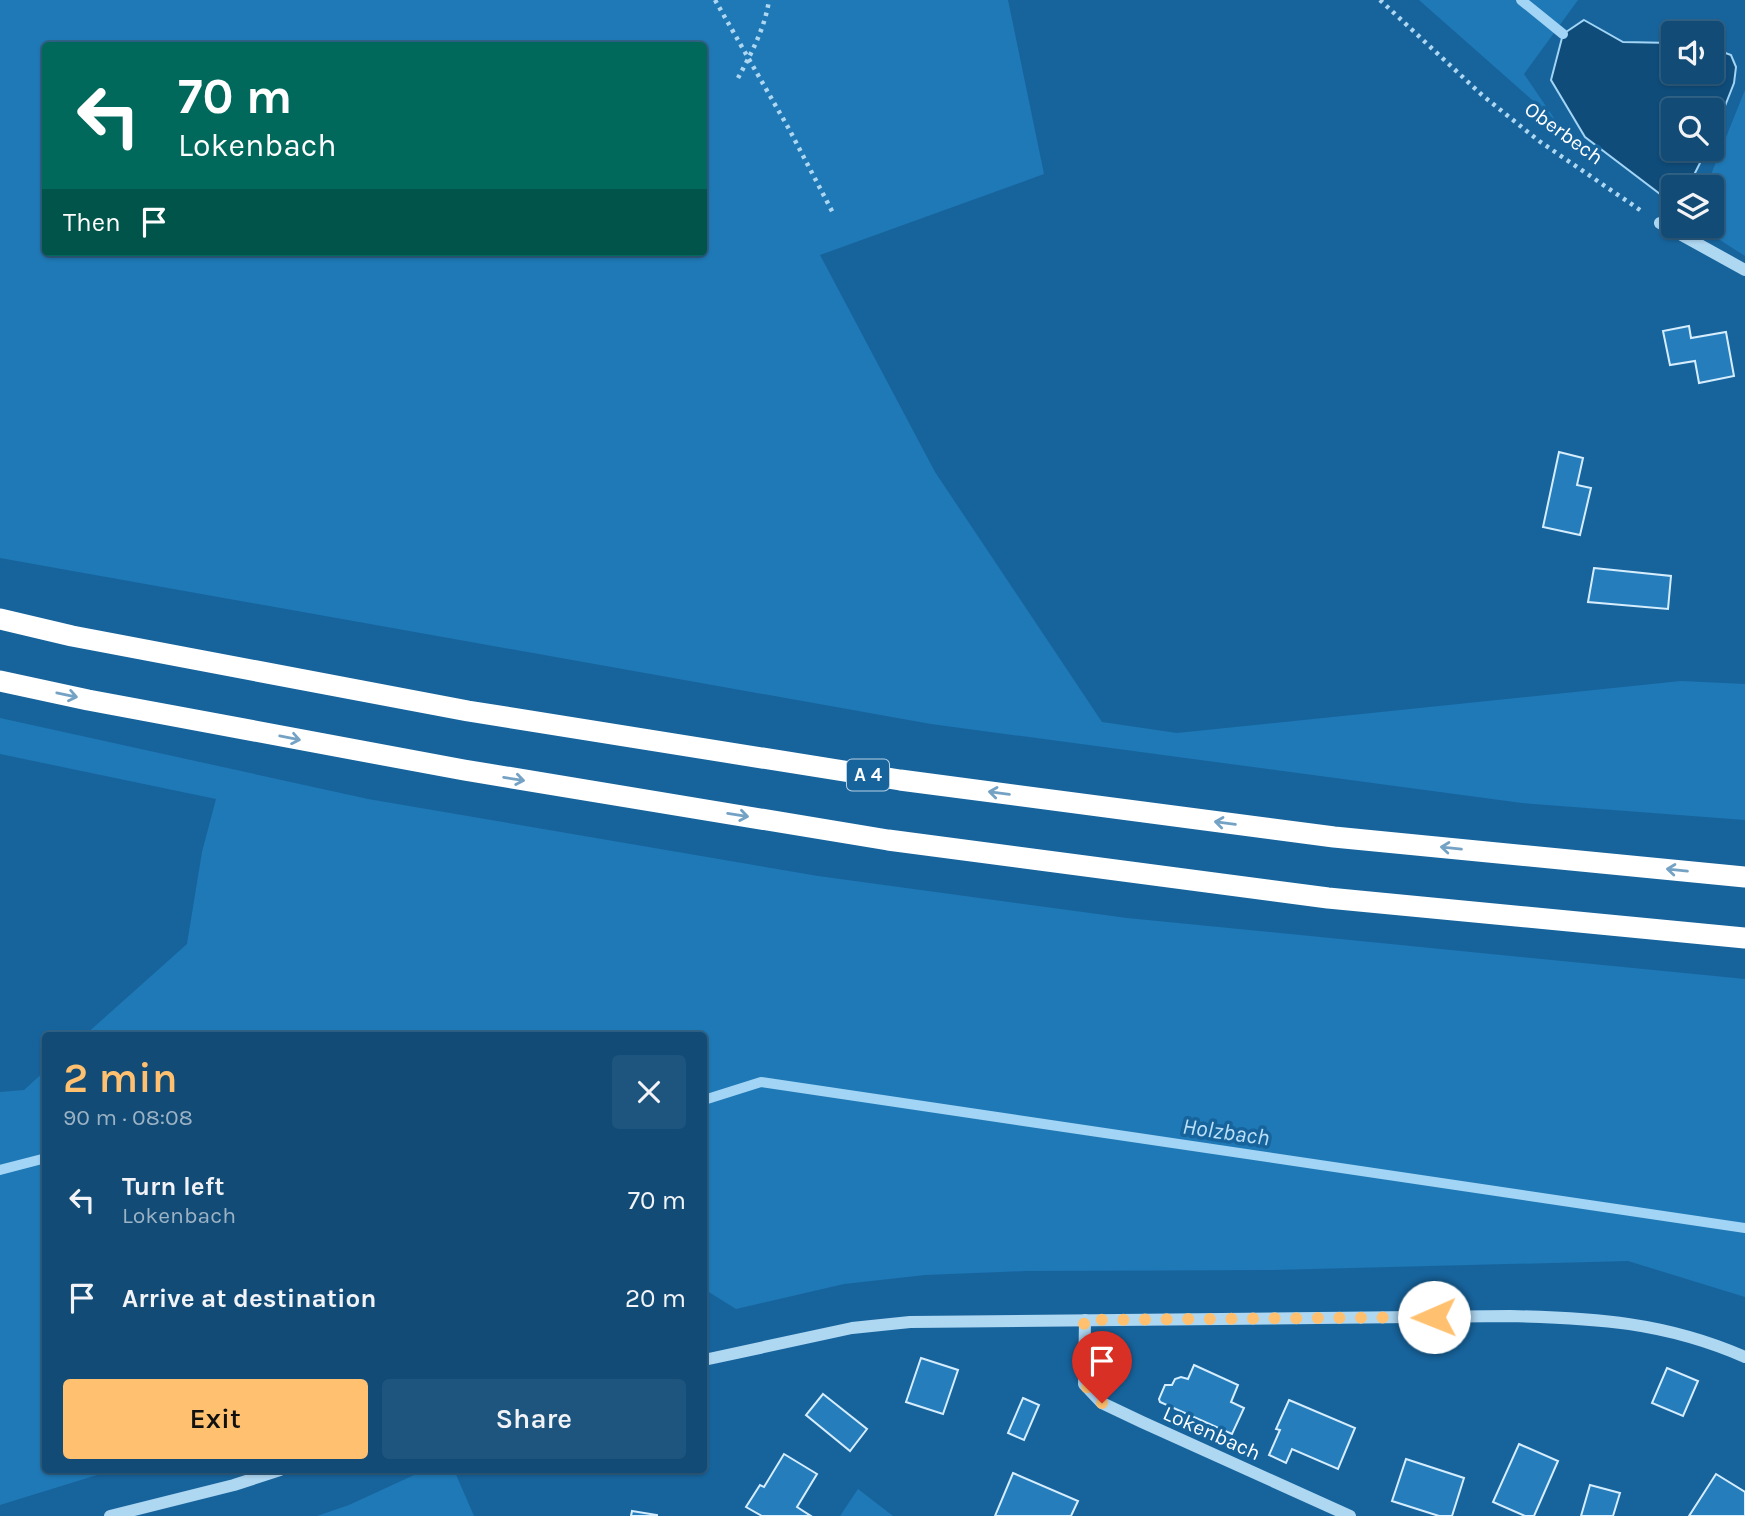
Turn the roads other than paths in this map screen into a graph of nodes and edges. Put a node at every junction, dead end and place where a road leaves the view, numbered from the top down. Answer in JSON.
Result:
{"nodes":[{"id":1,"x":1660,"y":223,"type":"road end"},
{"id":2,"x":1745,"y":270,"type":"edge"},
{"id":3,"x":0,"y":619,"type":"edge"},
{"id":4,"x":0,"y":681,"type":"edge"},
{"id":5,"x":1745,"y":877,"type":"edge"},
{"id":6,"x":1745,"y":937,"type":"edge"},
{"id":7,"x":1084,"y":1320,"type":"junction"},
{"id":8,"x":1745,"y":1357,"type":"edge"},
{"id":9,"x":707,"y":1359,"type":"edge"},
{"id":10,"x":271,"y":1473,"type":"edge"},
{"id":11,"x":110,"y":1516,"type":"edge"},
{"id":12,"x":1350,"y":1516,"type":"edge"}],
"edges":[{"from":1,"to":2,"type":"street"},
{"from":5,"to":3,"type":"highway","number":"A 4","one_way":true},
{"from":4,"to":6,"type":"highway","one_way":true},
{"from":7,"to":8,"type":"street"},
{"from":7,"to":9,"type":"street"},
{"from":7,"to":12,"type":"street","name":"Lokenbach"},
{"from":10,"to":11,"type":"street"}]}
